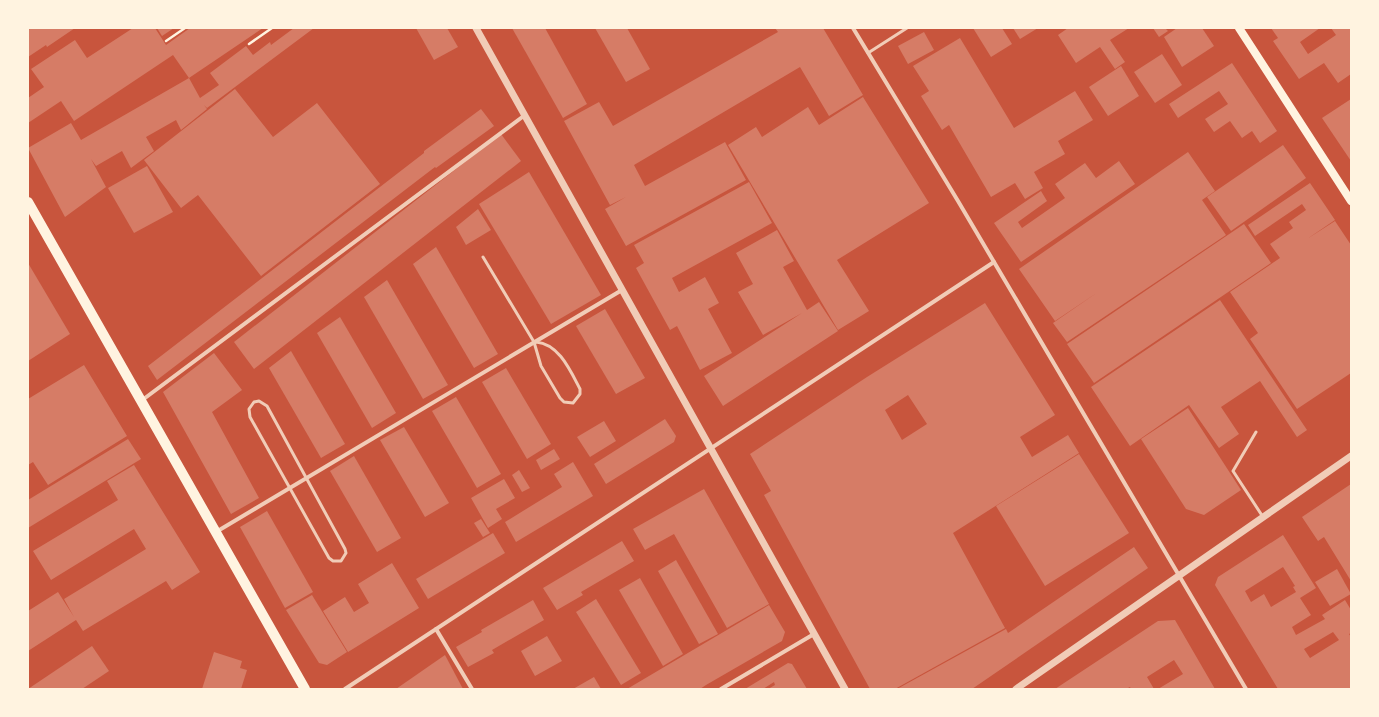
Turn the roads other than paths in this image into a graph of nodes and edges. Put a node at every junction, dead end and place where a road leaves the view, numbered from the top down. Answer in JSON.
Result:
{"nodes":[{"id":1,"x":476,"y":28,"type":"edge"},
{"id":2,"x":853,"y":28,"type":"edge"},
{"id":3,"x":907,"y":28,"type":"edge"},
{"id":4,"x":1239,"y":28,"type":"edge"},
{"id":5,"x":868,"y":53,"type":"junction"},
{"id":6,"x":525,"y":115,"type":"junction"},
{"id":7,"x":1351,"y":201,"type":"edge"},
{"id":8,"x":28,"y":202,"type":"edge"},
{"id":9,"x":483,"y":257,"type":"dead end"},
{"id":10,"x":994,"y":262,"type":"junction"},
{"id":11,"x":622,"y":290,"type":"junction"},
{"id":12,"x":534,"y":342,"type":"junction"},
{"id":13,"x":141,"y":401,"type":"junction"},
{"id":14,"x":1256,"y":432,"type":"dead end"},
{"id":15,"x":711,"y":449,"type":"junction"},
{"id":16,"x":1351,"y":456,"type":"edge"},
{"id":17,"x":306,"y":478,"type":"junction"},
{"id":18,"x":290,"y":487,"type":"junction"},
{"id":19,"x":1263,"y":517,"type":"junction"},
{"id":20,"x":216,"y":532,"type":"junction"},
{"id":21,"x":1179,"y":575,"type":"junction"},
{"id":22,"x":436,"y":629,"type":"junction"},
{"id":23,"x":814,"y":634,"type":"junction"},
{"id":24,"x":305,"y":689,"type":"edge"},
{"id":25,"x":345,"y":689,"type":"edge"},
{"id":26,"x":472,"y":689,"type":"edge"},
{"id":27,"x":721,"y":689,"type":"edge"},
{"id":28,"x":845,"y":689,"type":"edge"},
{"id":29,"x":1016,"y":689,"type":"edge"},
{"id":30,"x":1246,"y":689,"type":"edge"}],
"edges":[{"from":1,"to":6,"type":"street"},
{"from":2,"to":5,"type":"street"},
{"from":3,"to":5,"type":"lane"},
{"from":4,"to":7,"type":"main road"},
{"from":5,"to":10,"type":"street"},
{"from":6,"to":11,"type":"street"},
{"from":6,"to":13,"type":"street"},
{"from":8,"to":13,"type":"main road"},
{"from":9,"to":12,"type":"lane"},
{"from":10,"to":15,"type":"street"},
{"from":10,"to":21,"type":"street"},
{"from":11,"to":12,"type":"street"},
{"from":11,"to":15,"type":"street"},
{"from":12,"to":12,"type":"lane"},
{"from":12,"to":17,"type":"street"},
{"from":13,"to":20,"type":"main road"},
{"from":14,"to":19,"type":"lane"},
{"from":15,"to":22,"type":"street"},
{"from":15,"to":23,"type":"street"},
{"from":16,"to":19,"type":"street"},
{"from":17,"to":18,"type":"street"},
{"from":17,"to":18,"type":"lane"},
{"from":17,"to":18,"type":"lane"},
{"from":18,"to":20,"type":"street"},
{"from":19,"to":21,"type":"street"},
{"from":20,"to":24,"type":"main road"},
{"from":21,"to":29,"type":"street"},
{"from":21,"to":30,"type":"street"},
{"from":22,"to":25,"type":"street"},
{"from":22,"to":26,"type":"street"},
{"from":23,"to":27,"type":"street"},
{"from":23,"to":28,"type":"street"}]}
